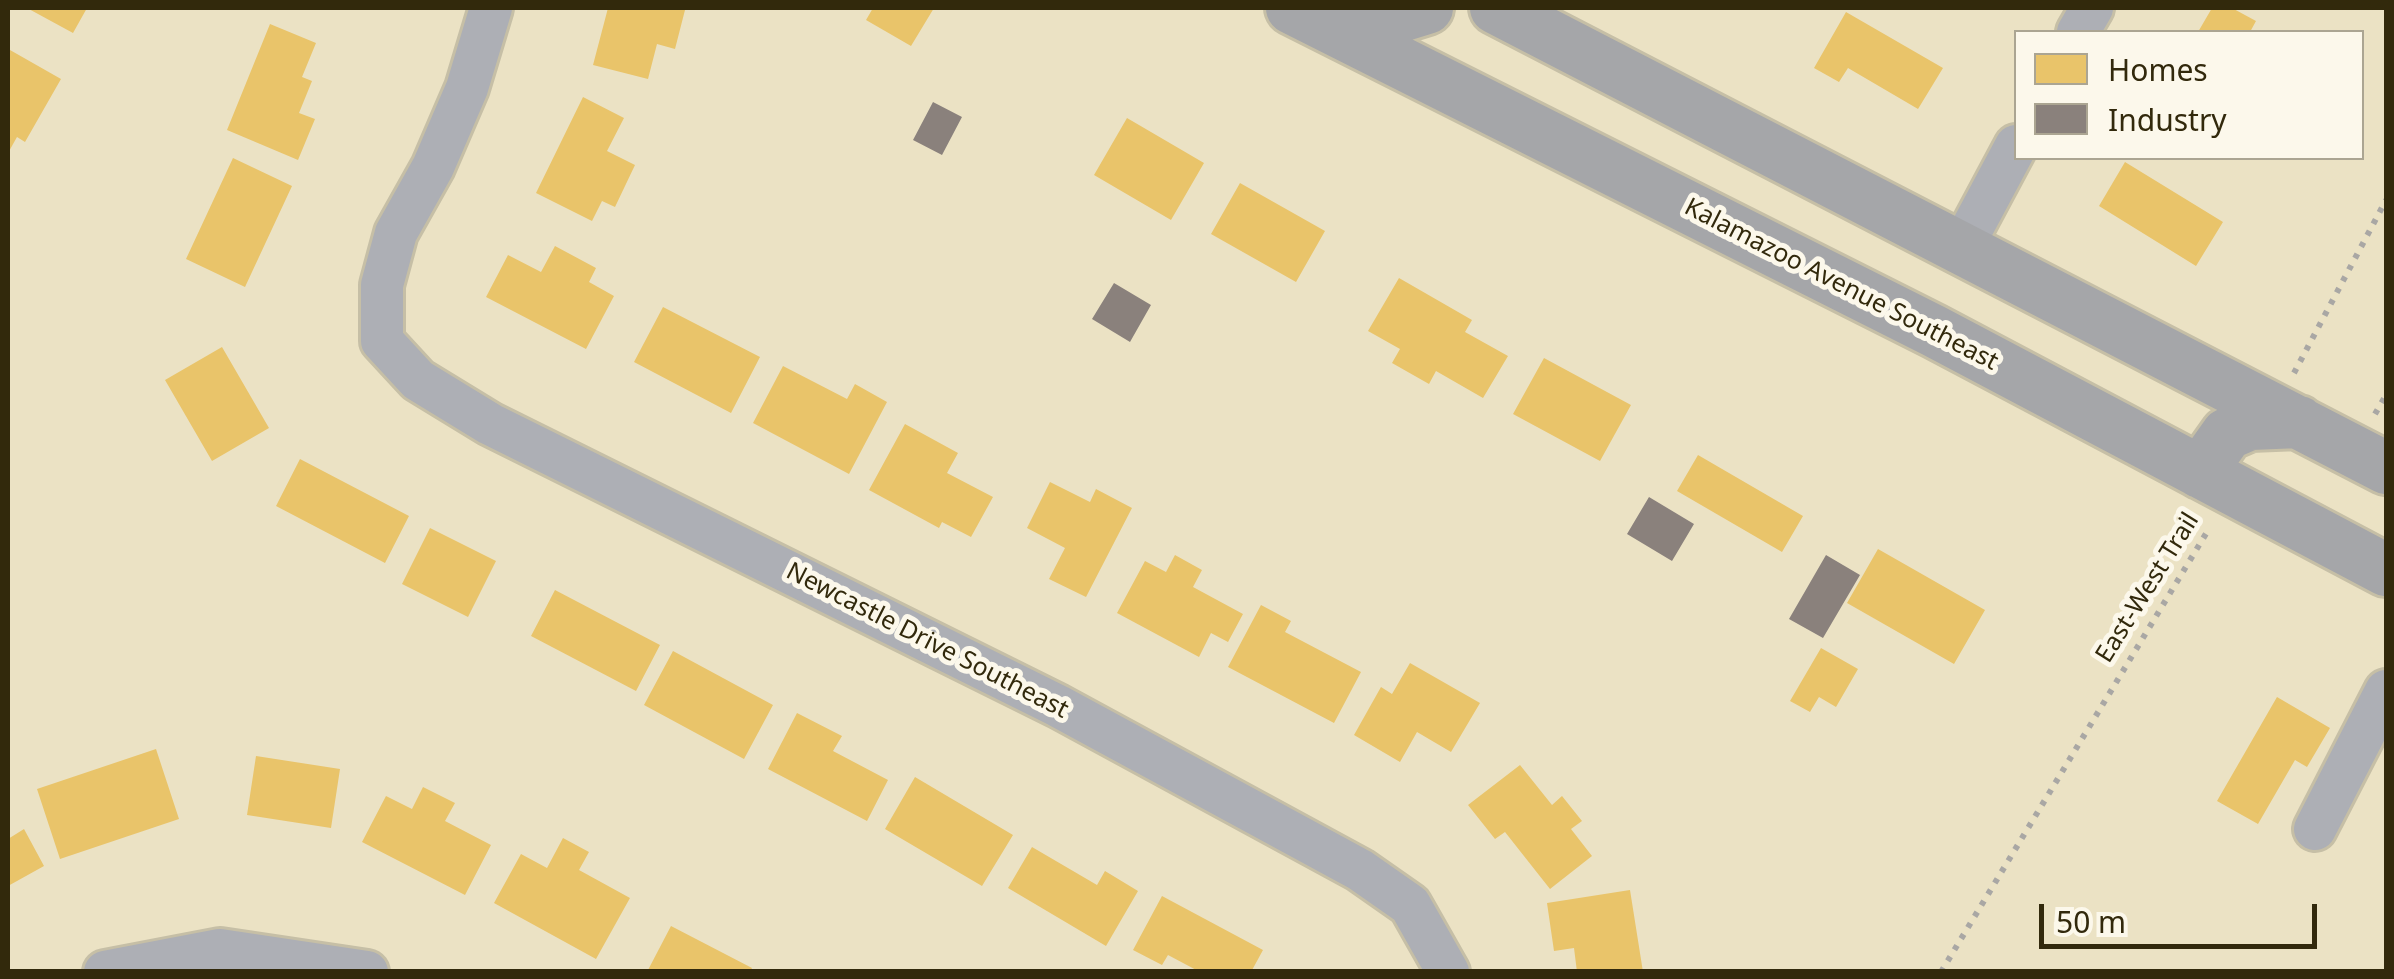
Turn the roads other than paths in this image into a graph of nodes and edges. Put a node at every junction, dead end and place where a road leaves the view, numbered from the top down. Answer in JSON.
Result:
{"nodes":[{"id":1,"x":491,"y":8,"type":"edge"},
{"id":2,"x":1292,"y":8,"type":"edge"},
{"id":3,"x":1355,"y":8,"type":"edge"},
{"id":4,"x":1427,"y":8,"type":"edge"},
{"id":5,"x":1496,"y":8,"type":"edge"},
{"id":6,"x":2092,"y":8,"type":"edge"},
{"id":7,"x":2079,"y":30,"type":"edge"},
{"id":8,"x":2014,"y":150,"type":"edge"},
{"id":9,"x":1962,"y":247,"type":"junction"},
{"id":10,"x":2301,"y":393,"type":"junction"},
{"id":11,"x":2386,"y":468,"type":"edge"},
{"id":12,"x":2208,"y":494,"type":"junction"},
{"id":13,"x":2386,"y":570,"type":"edge"},
{"id":14,"x":2386,"y":690,"type":"edge"},
{"id":15,"x":2315,"y":828,"type":"dead end"},
{"id":16,"x":1448,"y":970,"type":"edge"},
{"id":17,"x":104,"y":972,"type":"edge"},
{"id":18,"x":367,"y":972,"type":"edge"}],
"edges":[{"from":1,"to":16,"type":"street","name":"Newcastle Drive Southeast"},
{"from":2,"to":12,"type":"main road","name":"Kalamazoo Avenue Southeast"},
{"from":3,"to":4,"type":"main road"},
{"from":5,"to":9,"type":"main road"},
{"from":6,"to":7,"type":"street"},
{"from":8,"to":9,"type":"street"},
{"from":9,"to":10,"type":"main road"},
{"from":10,"to":11,"type":"main road"},
{"from":10,"to":12,"type":"main road"},
{"from":12,"to":13,"type":"main road","name":"Kalamazoo Avenue Southeast"},
{"from":14,"to":15,"type":"street"},
{"from":17,"to":18,"type":"street"}]}
